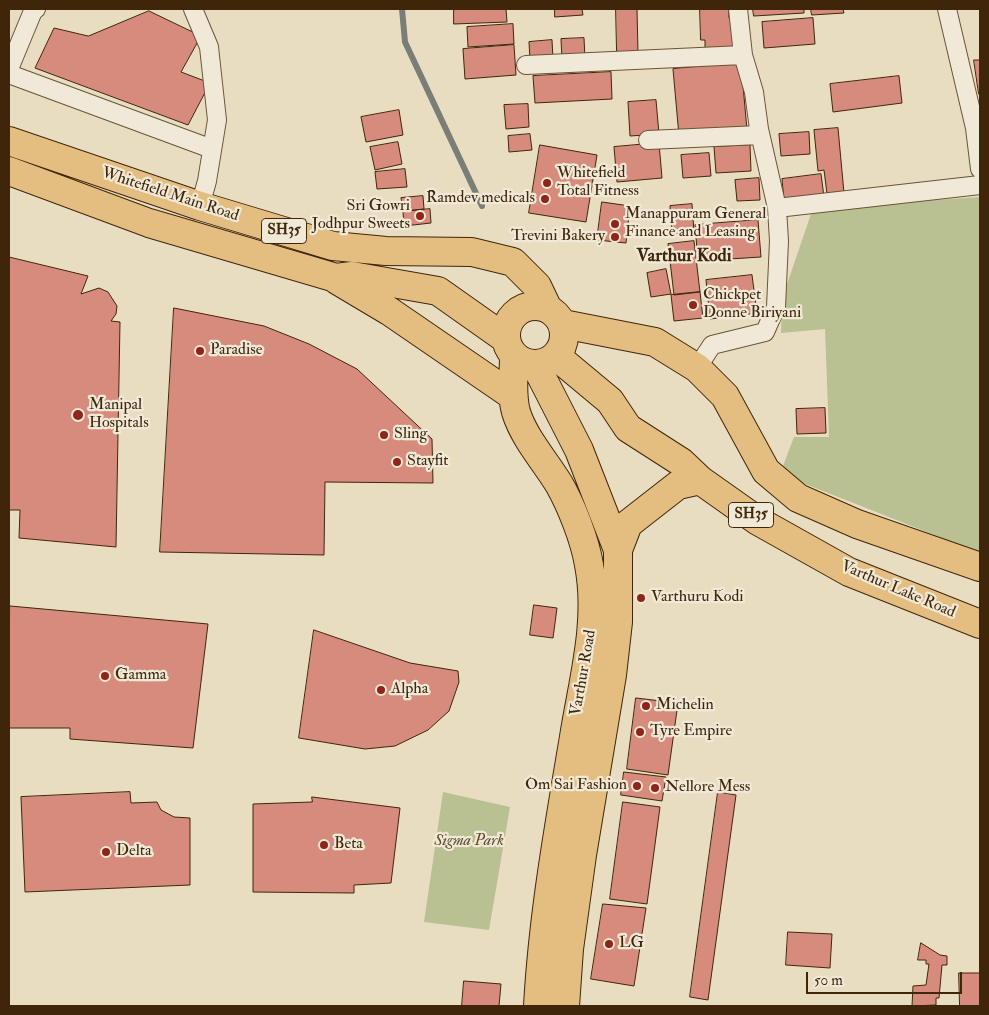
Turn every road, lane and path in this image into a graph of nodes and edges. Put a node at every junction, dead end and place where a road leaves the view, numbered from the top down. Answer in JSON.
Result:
{"nodes":[{"id":1,"x":36,"y":9,"type":"edge"},
{"id":2,"x":193,"y":9,"type":"edge"},
{"id":3,"x":738,"y":9,"type":"edge"},
{"id":4,"x":947,"y":9,"type":"edge"},
{"id":5,"x":743,"y":55,"type":"junction"},
{"id":6,"x":526,"y":66,"type":"dead end"},
{"id":7,"x":9,"y":69,"type":"edge"},
{"id":8,"x":9,"y":74,"type":"edge"},
{"id":9,"x":760,"y":135,"type":"junction"},
{"id":10,"x":648,"y":140,"type":"dead end"},
{"id":11,"x":9,"y":141,"type":"edge"},
{"id":12,"x":212,"y":149,"type":"junction"},
{"id":13,"x":980,"y":169,"type":"edge"},
{"id":14,"x":9,"y":171,"type":"edge"},
{"id":15,"x":980,"y":185,"type":"edge"},
{"id":16,"x":200,"y":206,"type":"junction"},
{"id":17,"x":777,"y":208,"type":"junction"},
{"id":18,"x":336,"y":278,"type":"junction"},
{"id":19,"x":555,"y":316,"type":"junction"},
{"id":20,"x":528,"y":354,"type":"junction"},
{"id":21,"x":696,"y":368,"type":"junction"},
{"id":22,"x":513,"y":396,"type":"junction"},
{"id":23,"x":700,"y":480,"type":"junction"},
{"id":24,"x":798,"y":498,"type":"junction"},
{"id":25,"x":778,"y":531,"type":"junction"},
{"id":26,"x":618,"y":550,"type":"junction"},
{"id":27,"x":980,"y":567,"type":"edge"},
{"id":28,"x":980,"y":624,"type":"edge"},
{"id":29,"x":538,"y":1006,"type":"edge"},
{"id":30,"x":565,"y":1006,"type":"edge"}],
"edges":[{"from":1,"to":7,"type":"street"},
{"from":2,"to":12,"type":"street"},
{"from":3,"to":5,"type":"street"},
{"from":4,"to":13,"type":"street"},
{"from":5,"to":6,"type":"street"},
{"from":5,"to":9,"type":"street"},
{"from":8,"to":12,"type":"street"},
{"from":9,"to":10,"type":"street"},
{"from":9,"to":17,"type":"street"},
{"from":11,"to":16,"type":"main road","name":"Whitefield Main Road","number":"SH35"},
{"from":12,"to":16,"type":"street"},
{"from":14,"to":18,"type":"main road","name":"Whitefield Main Road","number":"SH35"},
{"from":15,"to":17,"type":"street"},
{"from":16,"to":19,"type":"main road","name":"Whitefield Main Road","number":"SH35"},
{"from":17,"to":21,"type":"street"},
{"from":18,"to":20,"type":"main road","name":"Whitefield Main Road","number":"SH35"},
{"from":18,"to":22,"type":"main road"},
{"from":19,"to":20,"type":"main road"},
{"from":19,"to":20,"type":"main road","number":"SH35"},
{"from":19,"to":21,"type":"main road","number":"SH35"},
{"from":20,"to":22,"type":"main road","name":"Varthur Road"},
{"from":20,"to":23,"type":"main road","name":"Varthur Lake Road","number":"SH35"},
{"from":20,"to":26,"type":"main road","name":"Varthur Road"},
{"from":21,"to":24,"type":"main road","number":"SH35"},
{"from":22,"to":29,"type":"main road","name":"Varthur Road"},
{"from":23,"to":25,"type":"main road","name":"Varthur Lake Road","number":"SH35"},
{"from":23,"to":26,"type":"main road"},
{"from":24,"to":25,"type":"main road"},
{"from":24,"to":27,"type":"main road","number":"SH35"},
{"from":25,"to":28,"type":"main road","name":"Varthur Lake Road","number":"SH35"},
{"from":26,"to":30,"type":"main road","name":"Varthur Road"}]}
